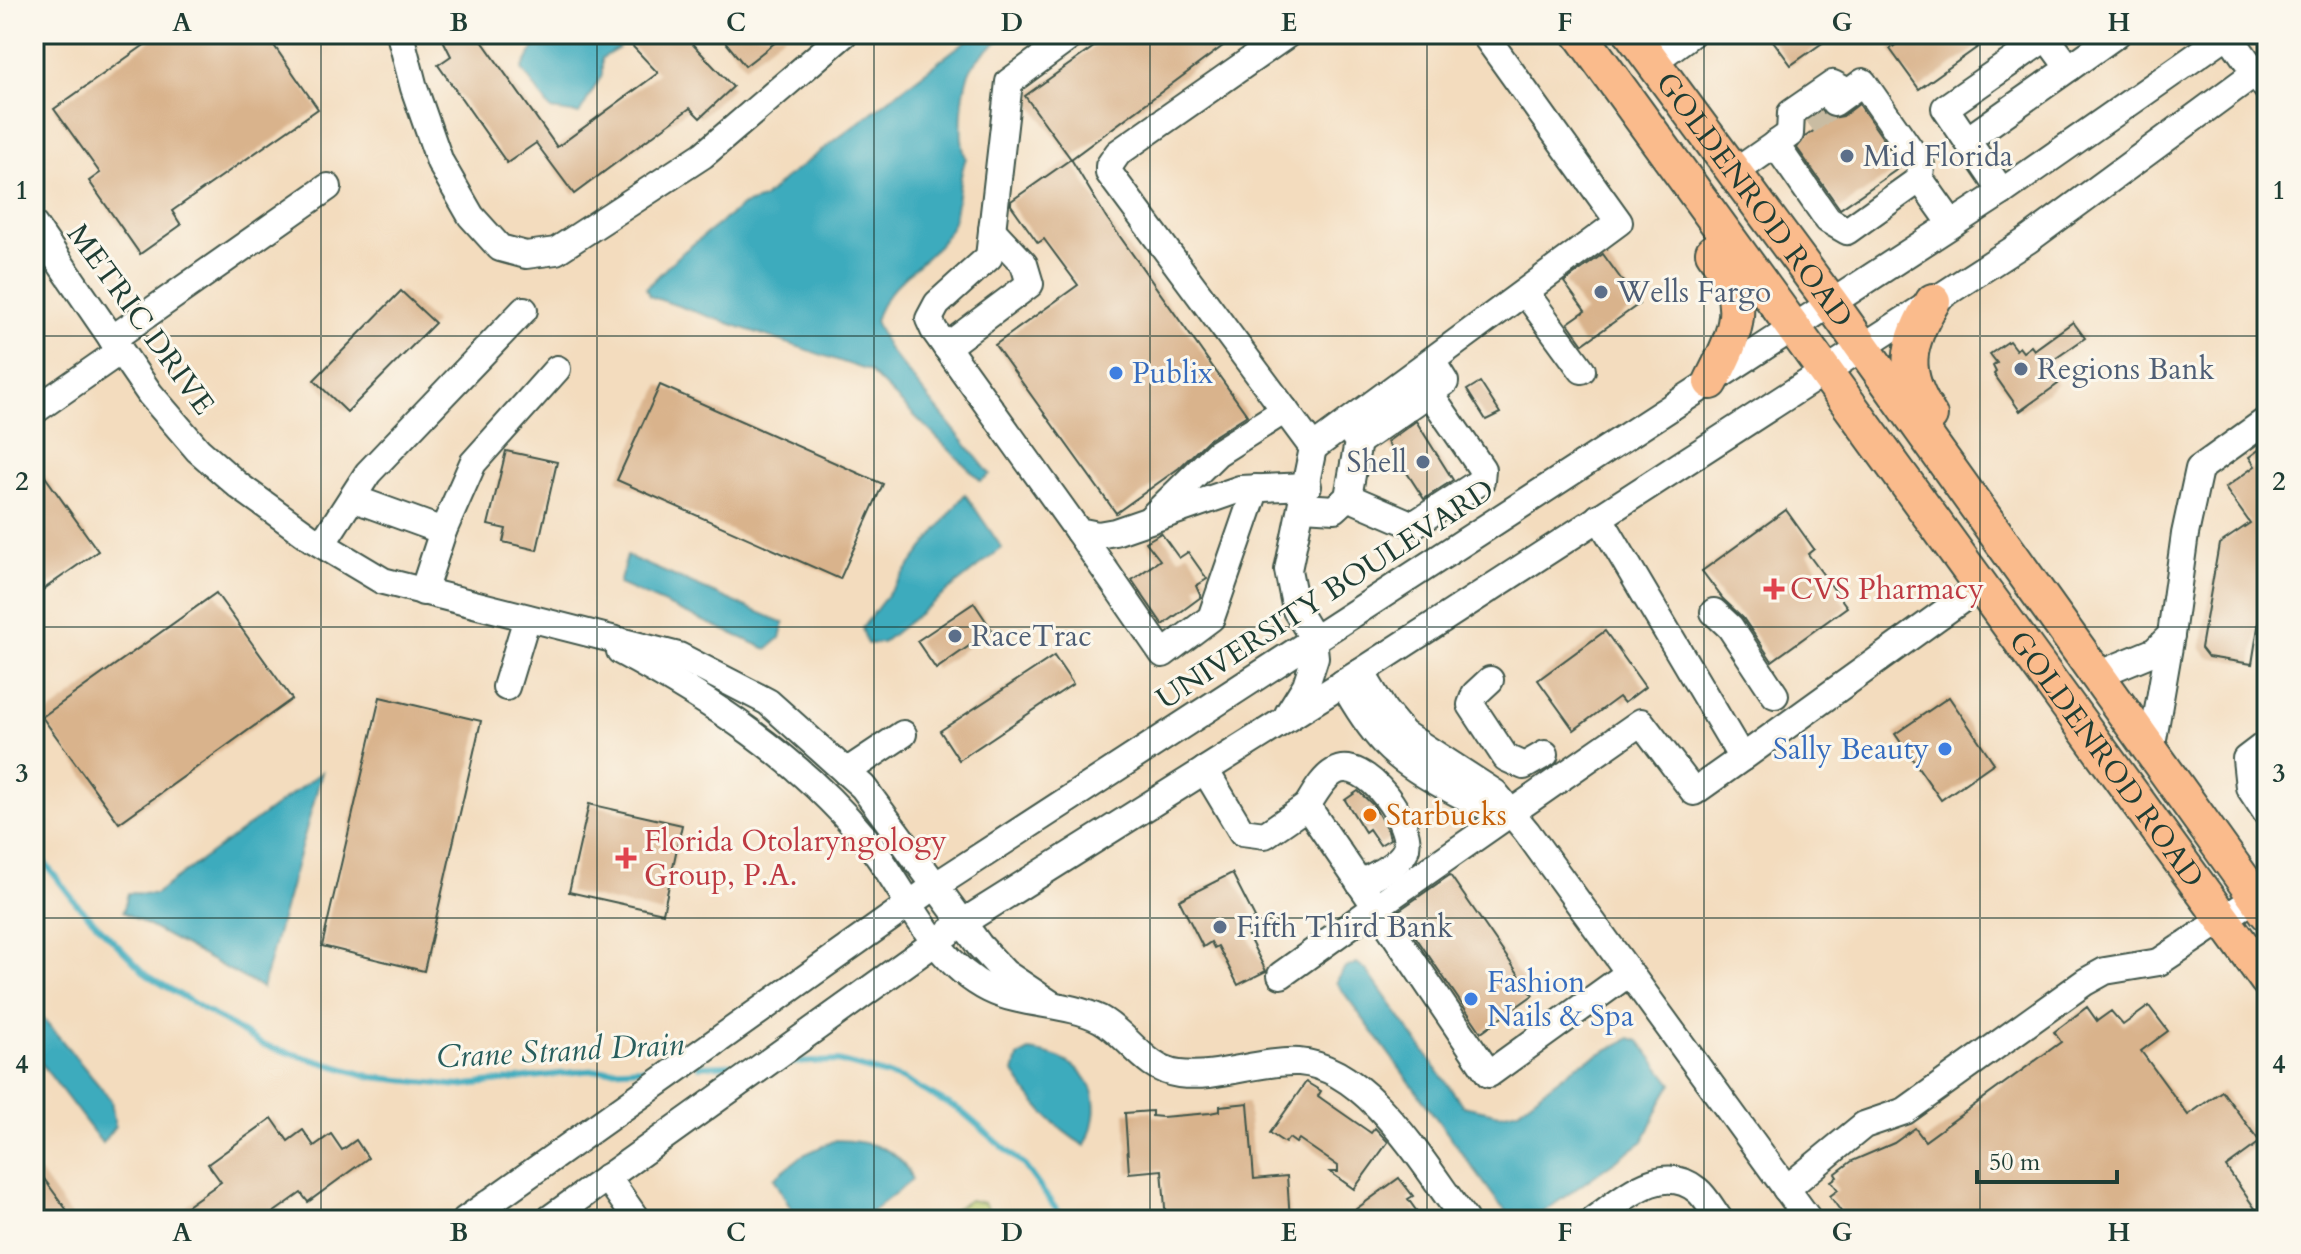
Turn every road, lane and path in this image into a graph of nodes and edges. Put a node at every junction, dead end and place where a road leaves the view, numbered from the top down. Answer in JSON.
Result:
{"nodes":[{"id":1,"x":400,"y":34,"type":"edge"},
{"id":2,"x":844,"y":34,"type":"edge"},
{"id":3,"x":1074,"y":34,"type":"edge"},
{"id":4,"x":1288,"y":34,"type":"edge"},
{"id":5,"x":1484,"y":34,"type":"edge"},
{"id":6,"x":1579,"y":34,"type":"edge"},
{"id":7,"x":1691,"y":34,"type":"edge"},
{"id":8,"x":2117,"y":34,"type":"edge"},
{"id":9,"x":2228,"y":34,"type":"edge"},
{"id":10,"x":2047,"y":35,"type":"edge"},
{"id":11,"x":1636,"y":45,"type":"edge"},
{"id":12,"x":2069,"y":68,"type":"junction"},
{"id":13,"x":2263,"y":75,"type":"edge"},
{"id":14,"x":1791,"y":133,"type":"junction"},
{"id":15,"x":1967,"y":140,"type":"junction"},
{"id":16,"x":1734,"y":173,"type":"junction"},
{"id":17,"x":1920,"y":179,"type":"junction"},
{"id":18,"x":328,"y":187,"type":"dead end"},
{"id":19,"x":2002,"y":192,"type":"junction"},
{"id":20,"x":1952,"y":224,"type":"junction"},
{"id":21,"x":34,"y":225,"type":"edge"},
{"id":22,"x":992,"y":230,"type":"junction"},
{"id":23,"x":1525,"y":292,"type":"junction"},
{"id":24,"x":1933,"y":301,"type":"junction"},
{"id":25,"x":1831,"y":303,"type":"junction"},
{"id":26,"x":524,"y":310,"type":"dead end"},
{"id":27,"x":1792,"y":330,"type":"junction"},
{"id":28,"x":116,"y":345,"type":"junction"},
{"id":29,"x":946,"y":347,"type":"junction"},
{"id":30,"x":1861,"y":347,"type":"junction"},
{"id":31,"x":1432,"y":361,"type":"junction"},
{"id":32,"x":557,"y":369,"type":"dead end"},
{"id":33,"x":1582,"y":370,"type":"dead end"},
{"id":34,"x":1824,"y":371,"type":"junction"},
{"id":35,"x":1711,"y":382,"type":"junction"},
{"id":36,"x":1429,"y":392,"type":"junction"},
{"id":37,"x":1285,"y":410,"type":"junction"},
{"id":38,"x":34,"y":411,"type":"edge"},
{"id":39,"x":2267,"y":420,"type":"edge"},
{"id":40,"x":1352,"y":433,"type":"junction"},
{"id":41,"x":1313,"y":448,"type":"junction"},
{"id":42,"x":1256,"y":488,"type":"junction"},
{"id":43,"x":1306,"y":496,"type":"junction"},
{"id":44,"x":1348,"y":497,"type":"junction"},
{"id":45,"x":352,"y":498,"type":"junction"},
{"id":46,"x":1599,"y":517,"type":"junction"},
{"id":47,"x":1148,"y":521,"type":"junction"},
{"id":48,"x":443,"y":531,"type":"junction"},
{"id":49,"x":1078,"y":531,"type":"junction"},
{"id":50,"x":1997,"y":538,"type":"junction"},
{"id":51,"x":322,"y":544,"type":"junction"},
{"id":52,"x":1979,"y":587,"type":"junction"},
{"id":53,"x":423,"y":592,"type":"junction"},
{"id":54,"x":1714,"y":612,"type":"dead end"},
{"id":55,"x":527,"y":618,"type":"junction"},
{"id":56,"x":582,"y":631,"type":"junction"},
{"id":57,"x":2171,"y":635,"type":"junction"},
{"id":58,"x":1313,"y":638,"type":"junction"},
{"id":59,"x":2097,"y":675,"type":"junction"},
{"id":60,"x":1352,"y":677,"type":"junction"},
{"id":61,"x":1490,"y":680,"type":"dead end"},
{"id":62,"x":506,"y":687,"type":"dead end"},
{"id":63,"x":1775,"y":695,"type":"dead end"},
{"id":64,"x":768,"y":702,"type":"junction"},
{"id":65,"x":1284,"y":720,"type":"junction"},
{"id":66,"x":749,"y":730,"type":"junction"},
{"id":67,"x":903,"y":734,"type":"dead end"},
{"id":68,"x":2264,"y":745,"type":"edge"},
{"id":69,"x":2151,"y":751,"type":"junction"},
{"id":70,"x":1545,"y":754,"type":"dead end"},
{"id":71,"x":1742,"y":758,"type":"junction"},
{"id":72,"x":1205,"y":770,"type":"junction"},
{"id":73,"x":846,"y":772,"type":"junction"},
{"id":74,"x":2260,"y":804,"type":"edge"},
{"id":75,"x":1307,"y":806,"type":"junction"},
{"id":76,"x":1510,"y":815,"type":"junction"},
{"id":77,"x":1360,"y":884,"type":"junction"},
{"id":78,"x":935,"y":886,"type":"junction"},
{"id":79,"x":2263,"y":900,"type":"edge"},
{"id":80,"x":910,"y":904,"type":"junction"},
{"id":81,"x":1376,"y":907,"type":"junction"},
{"id":82,"x":2222,"y":918,"type":"junction"},
{"id":83,"x":962,"y":923,"type":"junction"},
{"id":84,"x":936,"y":941,"type":"junction"},
{"id":85,"x":1629,"y":973,"type":"junction"},
{"id":86,"x":1281,"y":975,"type":"dead end"},
{"id":87,"x":2267,"y":980,"type":"edge"},
{"id":88,"x":1051,"y":1004,"type":"junction"},
{"id":89,"x":607,"y":1177,"type":"junction"},
{"id":90,"x":1786,"y":1189,"type":"junction"},
{"id":91,"x":637,"y":1219,"type":"edge"},
{"id":92,"x":465,"y":1220,"type":"edge"},
{"id":93,"x":548,"y":1220,"type":"edge"},
{"id":94,"x":1465,"y":1220,"type":"edge"},
{"id":95,"x":1593,"y":1220,"type":"edge"},
{"id":96,"x":1720,"y":1220,"type":"edge"},
{"id":97,"x":1809,"y":1220,"type":"edge"}],
"edges":[{"from":1,"to":2,"type":"street"},
{"from":3,"to":22,"type":"street"},
{"from":4,"to":37,"type":"street"},
{"from":5,"to":23,"type":"street"},
{"from":6,"to":27,"type":"main road","name":"GOLDENROD ROAD"},
{"from":6,"to":35,"type":"main road"},
{"from":7,"to":11,"type":"street"},
{"from":8,"to":12,"type":"street"},
{"from":9,"to":13,"type":"street"},
{"from":9,"to":19,"type":"street","name":"UNIVERSITY BOULEVARD"},
{"from":10,"to":12,"type":"street"},
{"from":10,"to":15,"type":"street"},
{"from":11,"to":16,"type":"main road","name":"GOLDENROD ROAD"},
{"from":12,"to":15,"type":"street"},
{"from":13,"to":24,"type":"street"},
{"from":14,"to":16,"type":"street"},
{"from":14,"to":17,"type":"street"},
{"from":14,"to":17,"type":"street"},
{"from":15,"to":19,"type":"street"},
{"from":16,"to":25,"type":"main road","name":"GOLDENROD ROAD"},
{"from":17,"to":20,"type":"street"},
{"from":18,"to":28,"type":"street"},
{"from":19,"to":20,"type":"street","name":"UNIVERSITY BOULEVARD"},
{"from":20,"to":25,"type":"street","name":"UNIVERSITY BOULEVARD"},
{"from":21,"to":28,"type":"street","name":"METRIC DRIVE"},
{"from":22,"to":29,"type":"street"},
{"from":22,"to":29,"type":"street"},
{"from":23,"to":31,"type":"street"},
{"from":23,"to":33,"type":"street"},
{"from":24,"to":30,"type":"street"},
{"from":24,"to":50,"type":"main road"},
{"from":25,"to":27,"type":"street","name":"UNIVERSITY BOULEVARD"},
{"from":25,"to":30,"type":"main road","name":"GOLDENROD ROAD"},
{"from":26,"to":45,"type":"street"},
{"from":27,"to":34,"type":"main road","name":"GOLDENROD ROAD"},
{"from":27,"to":35,"type":"street","name":"UNIVERSITY BOULEVARD"},
{"from":28,"to":38,"type":"street"},
{"from":28,"to":51,"type":"street","name":"METRIC DRIVE"},
{"from":29,"to":49,"type":"street"},
{"from":30,"to":34,"type":"street"},
{"from":30,"to":50,"type":"main road","name":"GOLDENROD ROAD"},
{"from":31,"to":36,"type":"street"},
{"from":31,"to":40,"type":"street"},
{"from":32,"to":48,"type":"street"},
{"from":34,"to":46,"type":"street"},
{"from":34,"to":52,"type":"main road","name":"GOLDENROD ROAD"},
{"from":35,"to":58,"type":"street","name":"UNIVERSITY BOULEVARD"},
{"from":36,"to":40,"type":"street"},
{"from":36,"to":44,"type":"street"},
{"from":37,"to":41,"type":"street"},
{"from":37,"to":47,"type":"street"},
{"from":39,"to":57,"type":"street"},
{"from":40,"to":41,"type":"street"},
{"from":40,"to":44,"type":"street"},
{"from":41,"to":43,"type":"street"},
{"from":42,"to":43,"type":"street"},
{"from":42,"to":47,"type":"street"},
{"from":42,"to":49,"type":"street"},
{"from":43,"to":44,"type":"street"},
{"from":43,"to":58,"type":"street"},
{"from":45,"to":48,"type":"street"},
{"from":45,"to":51,"type":"street"},
{"from":46,"to":60,"type":"street"},
{"from":46,"to":71,"type":"street"},
{"from":47,"to":49,"type":"street"},
{"from":48,"to":53,"type":"street"},
{"from":50,"to":59,"type":"main road","name":"GOLDENROD ROAD"},
{"from":51,"to":53,"type":"street","name":"METRIC DRIVE"},
{"from":52,"to":71,"type":"street"},
{"from":52,"to":82,"type":"main road","name":"GOLDENROD ROAD"},
{"from":53,"to":55,"type":"street","name":"METRIC DRIVE"},
{"from":54,"to":63,"type":"street"},
{"from":55,"to":56,"type":"street","name":"METRIC DRIVE"},
{"from":55,"to":62,"type":"street"},
{"from":56,"to":64,"type":"street","name":"METRIC DRIVE"},
{"from":56,"to":66,"type":"street","name":"METRIC DRIVE"},
{"from":57,"to":59,"type":"street"},
{"from":57,"to":69,"type":"street"},
{"from":58,"to":65,"type":"street"},
{"from":58,"to":78,"type":"street","name":"UNIVERSITY BOULEVARD"},
{"from":59,"to":69,"type":"main road","name":"GOLDENROD ROAD"},
{"from":60,"to":65,"type":"street"},
{"from":60,"to":76,"type":"street"},
{"from":61,"to":70,"type":"street"},
{"from":64,"to":66,"type":"street"},
{"from":64,"to":73,"type":"street","name":"METRIC DRIVE"},
{"from":65,"to":72,"type":"street"},
{"from":66,"to":80,"type":"street","name":"METRIC DRIVE"},
{"from":67,"to":73,"type":"street"},
{"from":68,"to":74,"type":"street"},
{"from":69,"to":79,"type":"main road","name":"GOLDENROD ROAD"},
{"from":71,"to":76,"type":"street"},
{"from":72,"to":75,"type":"street"},
{"from":72,"to":83,"type":"street"},
{"from":73,"to":78,"type":"street","name":"METRIC DRIVE"},
{"from":75,"to":77,"type":"street"},
{"from":75,"to":77,"type":"street"},
{"from":76,"to":81,"type":"street"},
{"from":76,"to":85,"type":"street"},
{"from":77,"to":81,"type":"street"},
{"from":78,"to":80,"type":"street","name":"UNIVERSITY BOULEVARD"},
{"from":78,"to":83,"type":"street","name":"METRIC DRIVE"},
{"from":79,"to":82,"type":"street"},
{"from":80,"to":84,"type":"street","name":"METRIC DRIVE"},
{"from":80,"to":92,"type":"street","name":"UNIVERSITY BOULEVARD"},
{"from":81,"to":85,"type":"street"},
{"from":81,"to":86,"type":"street"},
{"from":82,"to":87,"type":"main road","name":"GOLDENROD ROAD"},
{"from":82,"to":90,"type":"street"},
{"from":83,"to":84,"type":"street"},
{"from":83,"to":88,"type":"street","name":"METRIC DRIVE"},
{"from":84,"to":88,"type":"street","name":"METRIC DRIVE"},
{"from":84,"to":89,"type":"street"},
{"from":85,"to":90,"type":"street"},
{"from":88,"to":94,"type":"street"},
{"from":89,"to":91,"type":"street"},
{"from":89,"to":93,"type":"street"},
{"from":90,"to":97,"type":"street"},
{"from":95,"to":96,"type":"street"}]}
